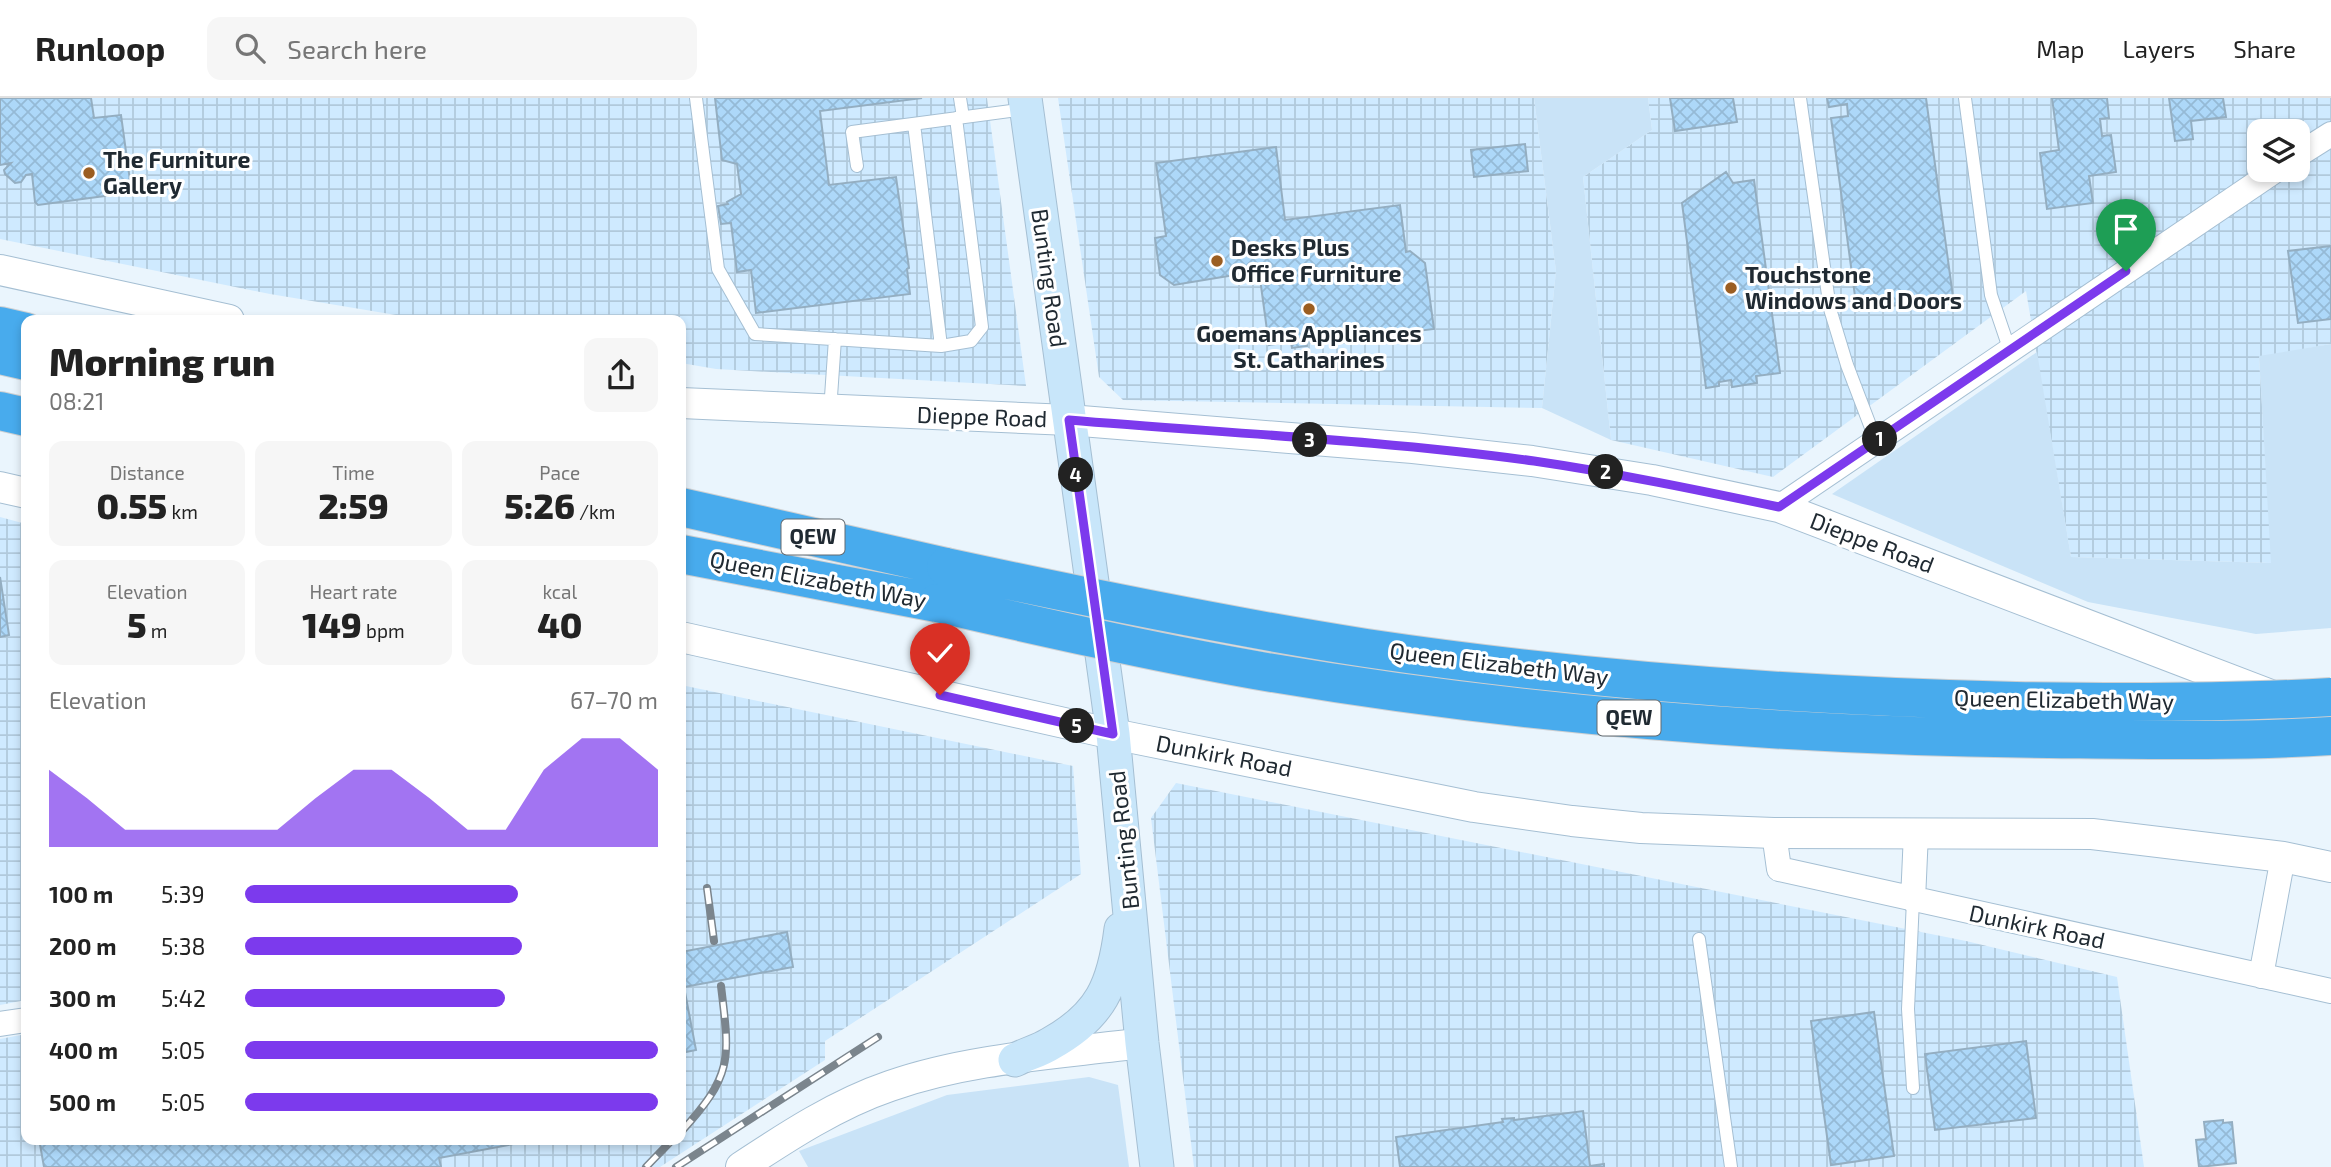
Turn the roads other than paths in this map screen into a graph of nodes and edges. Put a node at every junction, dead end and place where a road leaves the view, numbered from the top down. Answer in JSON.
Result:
{"nodes":[{"id":1,"x":696,"y":98,"type":"edge"},
{"id":2,"x":960,"y":98,"type":"edge"},
{"id":3,"x":1800,"y":98,"type":"edge"},
{"id":4,"x":1965,"y":98,"type":"edge"},
{"id":5,"x":1025,"y":104,"type":"edge"},
{"id":6,"x":959,"y":118,"type":"junction"},
{"id":7,"x":914,"y":124,"type":"junction"},
{"id":8,"x":2331,"y":134,"type":"edge"},
{"id":9,"x":2310,"y":147,"type":"edge"},
{"id":10,"x":857,"y":166,"type":"dead end"},
{"id":11,"x":2258,"y":182,"type":"edge"},
{"id":12,"x":0,"y":270,"type":"edge"},
{"id":13,"x":206,"y":315,"type":"edge"},
{"id":14,"x":0,"y":326,"type":"edge"},
{"id":15,"x":21,"y":331,"type":"edge"},
{"id":16,"x":835,"y":339,"type":"junction"},
{"id":17,"x":941,"y":346,"type":"junction"},
{"id":18,"x":2010,"y":351,"type":"junction"},
{"id":19,"x":0,"y":355,"type":"edge"},
{"id":20,"x":21,"y":360,"type":"edge"},
{"id":21,"x":686,"y":403,"type":"edge"},
{"id":22,"x":0,"y":411,"type":"edge"},
{"id":23,"x":830,"y":411,"type":"junction"},
{"id":24,"x":21,"y":416,"type":"edge"},
{"id":25,"x":1069,"y":420,"type":"junction"},
{"id":26,"x":1876,"y":441,"type":"junction"},
{"id":27,"x":0,"y":487,"type":"edge"},
{"id":28,"x":21,"y":492,"type":"edge"},
{"id":29,"x":1779,"y":507,"type":"junction"},
{"id":30,"x":686,"y":508,"type":"edge"},
{"id":31,"x":686,"y":555,"type":"edge"},
{"id":32,"x":941,"y":585,"type":"junction"},
{"id":33,"x":686,"y":638,"type":"edge"},
{"id":34,"x":2331,"y":697,"type":"edge"},
{"id":35,"x":2331,"y":718,"type":"edge"},
{"id":36,"x":1113,"y":734,"type":"junction"},
{"id":37,"x":2331,"y":736,"type":"edge"},
{"id":38,"x":1774,"y":833,"type":"junction"},
{"id":39,"x":1916,"y":833,"type":"junction"},
{"id":40,"x":2283,"y":857,"type":"junction"},
{"id":41,"x":2331,"y":867,"type":"edge"},
{"id":42,"x":1127,"y":874,"type":"junction"},
{"id":43,"x":1913,"y":900,"type":"junction"},
{"id":44,"x":1699,"y":939,"type":"dead end"},
{"id":45,"x":2260,"y":975,"type":"junction"},
{"id":46,"x":2331,"y":991,"type":"edge"},
{"id":47,"x":21,"y":1021,"type":"edge"},
{"id":48,"x":0,"y":1024,"type":"edge"},
{"id":49,"x":1142,"y":1044,"type":"junction"},
{"id":50,"x":1015,"y":1060,"type":"junction"},
{"id":51,"x":1913,"y":1088,"type":"dead end"},
{"id":52,"x":760,"y":1162,"type":"edge"},
{"id":53,"x":1157,"y":1167,"type":"edge"},
{"id":54,"x":1731,"y":1167,"type":"edge"}],
"edges":[{"from":1,"to":16,"type":"lane"},
{"from":2,"to":6,"type":"lane"},
{"from":3,"to":26,"type":"lane"},
{"from":4,"to":18,"type":"lane"},
{"from":5,"to":6,"type":"lane"},
{"from":5,"to":25,"type":"main road","name":"Bunting Road"},
{"from":6,"to":7,"type":"lane"},
{"from":6,"to":17,"type":"lane"},
{"from":7,"to":10,"type":"lane"},
{"from":7,"to":17,"type":"lane"},
{"from":8,"to":9,"type":"street"},
{"from":11,"to":18,"type":"street"},
{"from":12,"to":13,"type":"street"},
{"from":14,"to":15,"type":"highway"},
{"from":16,"to":17,"type":"lane"},
{"from":16,"to":23,"type":"lane"},
{"from":18,"to":26,"type":"street"},
{"from":19,"to":20,"type":"highway"},
{"from":21,"to":23,"type":"street","name":"Dieppe Road"},
{"from":22,"to":24,"type":"highway"},
{"from":23,"to":25,"type":"street","name":"Dieppe Road"},
{"from":25,"to":29,"type":"street","name":"Dieppe Road"},
{"from":25,"to":36,"type":"main road","name":"Bunting Road"},
{"from":26,"to":29,"type":"street"},
{"from":27,"to":28,"type":"street"},
{"from":29,"to":35,"type":"street","name":"Dieppe Road"},
{"from":30,"to":32,"type":"highway","name":"Queen Elizabeth Way","number":"QEW"},
{"from":31,"to":32,"type":"highway","name":"Queen Elizabeth Way","number":"QEW"},
{"from":32,"to":34,"type":"highway","name":"Queen Elizabeth Way","number":"QEW","bridge":true},
{"from":32,"to":37,"type":"highway","name":"Queen Elizabeth Way","number":"QEW","bridge":true},
{"from":33,"to":36,"type":"street","name":"Dunkirk Road"},
{"from":36,"to":38,"type":"street","name":"Dunkirk Road"},
{"from":36,"to":42,"type":"main road","name":"Bunting Road"},
{"from":38,"to":39,"type":"street","name":"Dunkirk Road"},
{"from":38,"to":43,"type":"street","name":"Dunkirk Road"},
{"from":39,"to":40,"type":"street","name":"Dunkirk Road"},
{"from":39,"to":43,"type":"street"},
{"from":40,"to":41,"type":"street","name":"Dunkirk Road"},
{"from":40,"to":45,"type":"street"},
{"from":42,"to":49,"type":"main road","name":"Bunting Road"},
{"from":42,"to":50,"type":"main road"},
{"from":43,"to":45,"type":"street","name":"Dunkirk Road"},
{"from":43,"to":51,"type":"lane"},
{"from":44,"to":54,"type":"lane"},
{"from":45,"to":46,"type":"street","name":"Dunkirk Road"},
{"from":47,"to":48,"type":"street"},
{"from":49,"to":50,"type":"street"},
{"from":49,"to":53,"type":"main road","name":"Bunting Road"},
{"from":50,"to":52,"type":"street"}]}
